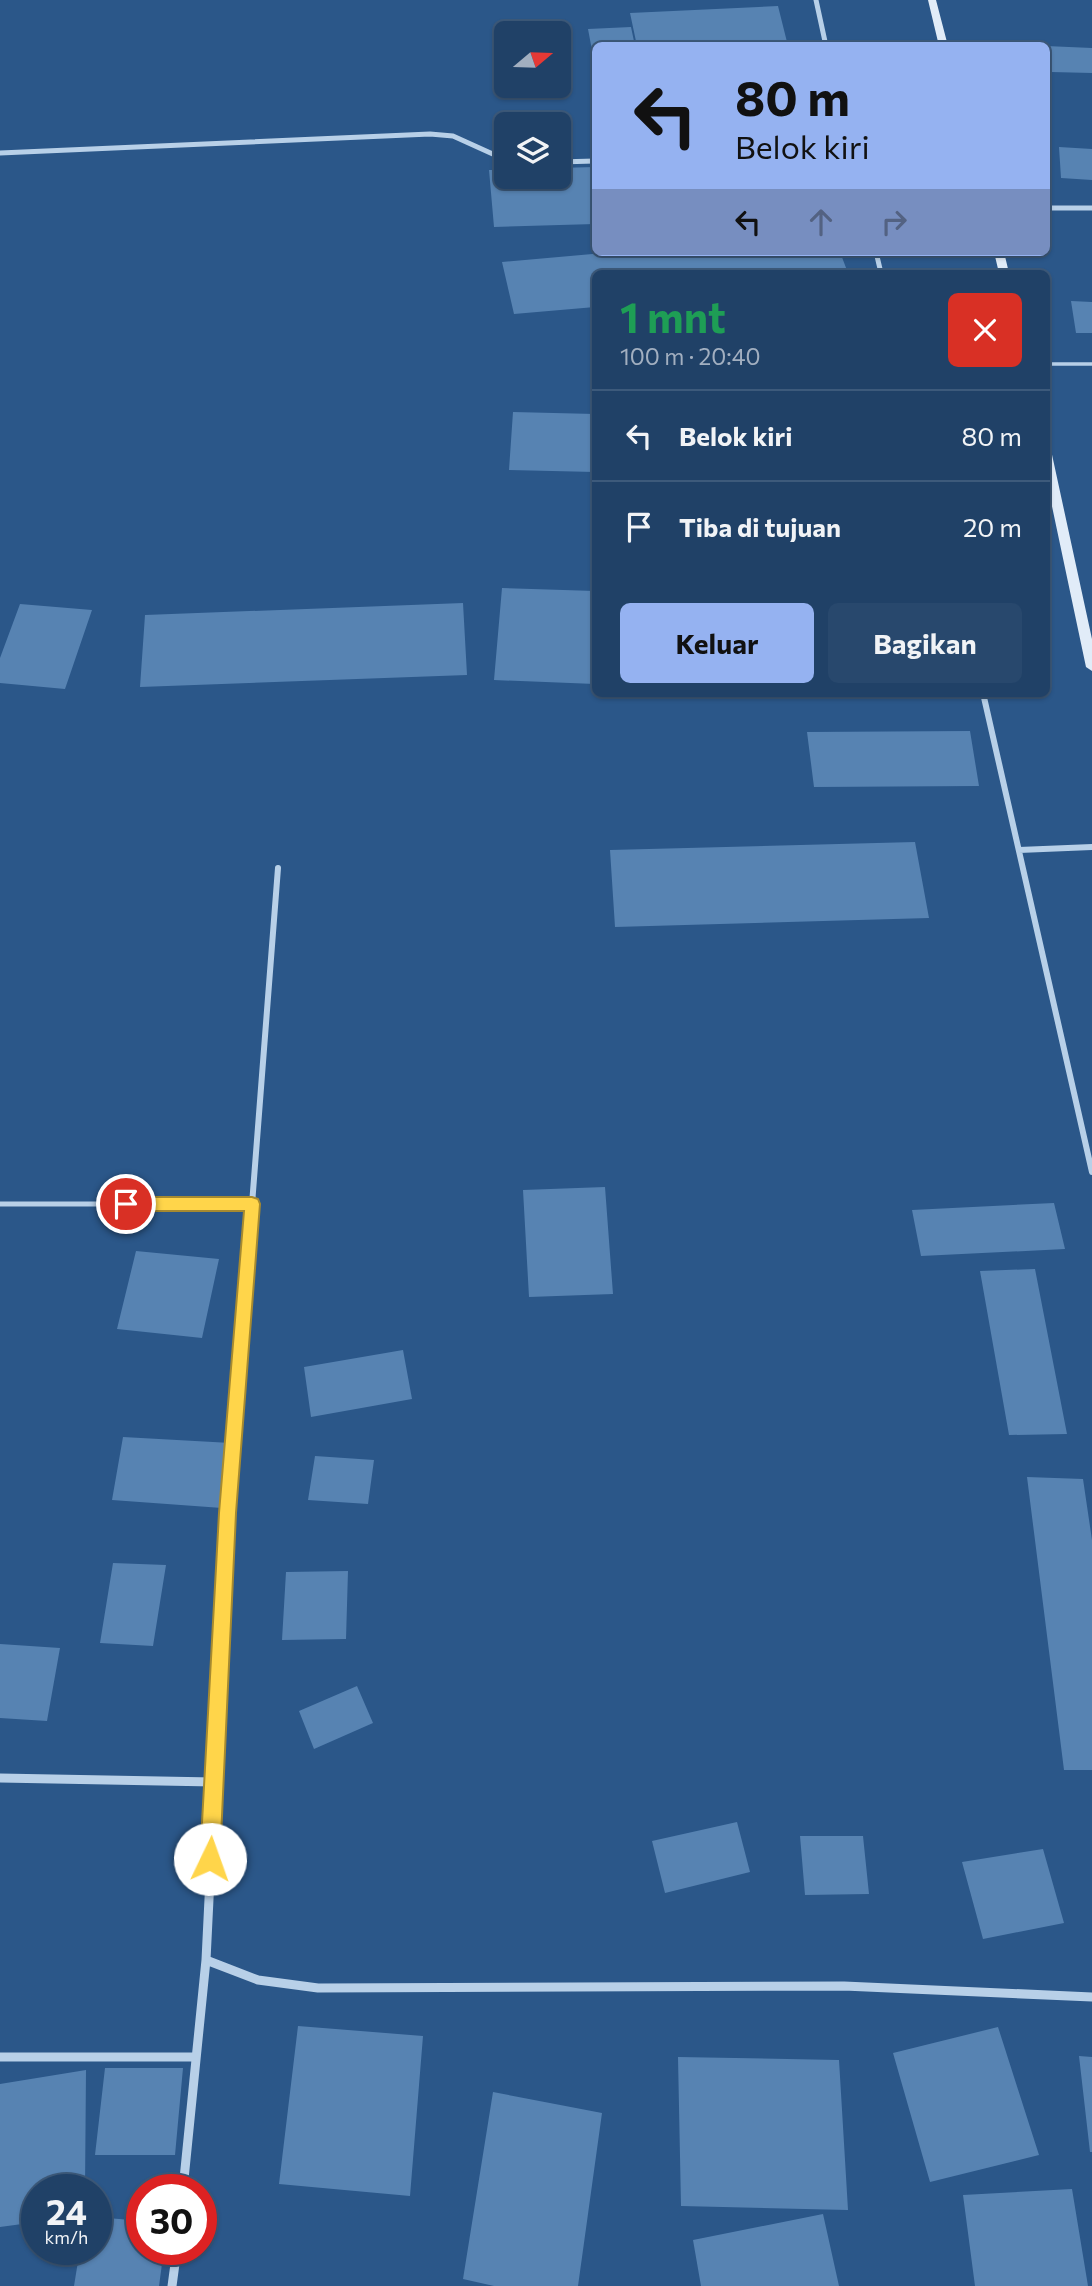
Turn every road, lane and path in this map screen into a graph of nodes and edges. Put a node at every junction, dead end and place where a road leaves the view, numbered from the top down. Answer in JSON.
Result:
{"nodes":[{"id":1,"x":816,"y":0,"type":"edge"},
{"id":2,"x":932,"y":0,"type":"edge"},
{"id":3,"x":825,"y":42,"type":"edge"},
{"id":4,"x":943,"y":42,"type":"edge"},
{"id":5,"x":0,"y":153,"type":"edge"},
{"id":6,"x":494,"y":155,"type":"edge"},
{"id":7,"x":592,"y":161,"type":"edge"},
{"id":8,"x":571,"y":162,"type":"edge"},
{"id":9,"x":1050,"y":208,"type":"edge"},
{"id":10,"x":1092,"y":208,"type":"edge"},
{"id":11,"x":1050,"y":364,"type":"edge"},
{"id":12,"x":1092,"y":364,"type":"edge"},
{"id":13,"x":1050,"y":469,"type":"edge"},
{"id":14,"x":1092,"y":667,"type":"edge"},
{"id":15,"x":984,"y":697,"type":"edge"},
{"id":16,"x":1092,"y":847,"type":"edge"},
{"id":17,"x":1019,"y":850,"type":"junction"},
{"id":18,"x":278,"y":868,"type":"dead end"},
{"id":19,"x":1092,"y":1172,"type":"edge"},
{"id":20,"x":0,"y":1204,"type":"edge"},
{"id":21,"x":252,"y":1204,"type":"junction"},
{"id":22,"x":0,"y":1778,"type":"edge"},
{"id":23,"x":214,"y":1782,"type":"junction"},
{"id":24,"x":205,"y":1960,"type":"junction"},
{"id":25,"x":1092,"y":1997,"type":"edge"},
{"id":26,"x":0,"y":2057,"type":"edge"},
{"id":27,"x":197,"y":2057,"type":"junction"},
{"id":28,"x":185,"y":2174,"type":"edge"},
{"id":29,"x":175,"y":2265,"type":"edge"},
{"id":30,"x":172,"y":2286,"type":"edge"}],
"edges":[{"from":1,"to":3,"type":"street"},
{"from":2,"to":4,"type":"street"},
{"from":5,"to":6,"type":"street"},
{"from":7,"to":8,"type":"street"},
{"from":9,"to":10,"type":"street"},
{"from":11,"to":12,"type":"lane"},
{"from":13,"to":14,"type":"street"},
{"from":15,"to":17,"type":"street"},
{"from":16,"to":17,"type":"street"},
{"from":17,"to":19,"type":"street"},
{"from":18,"to":21,"type":"street"},
{"from":20,"to":21,"type":"lane"},
{"from":21,"to":23,"type":"street"},
{"from":22,"to":23,"type":"street"},
{"from":23,"to":24,"type":"street"},
{"from":24,"to":25,"type":"street"},
{"from":24,"to":27,"type":"street"},
{"from":26,"to":27,"type":"street"},
{"from":27,"to":28,"type":"street"},
{"from":29,"to":30,"type":"street"}]}
